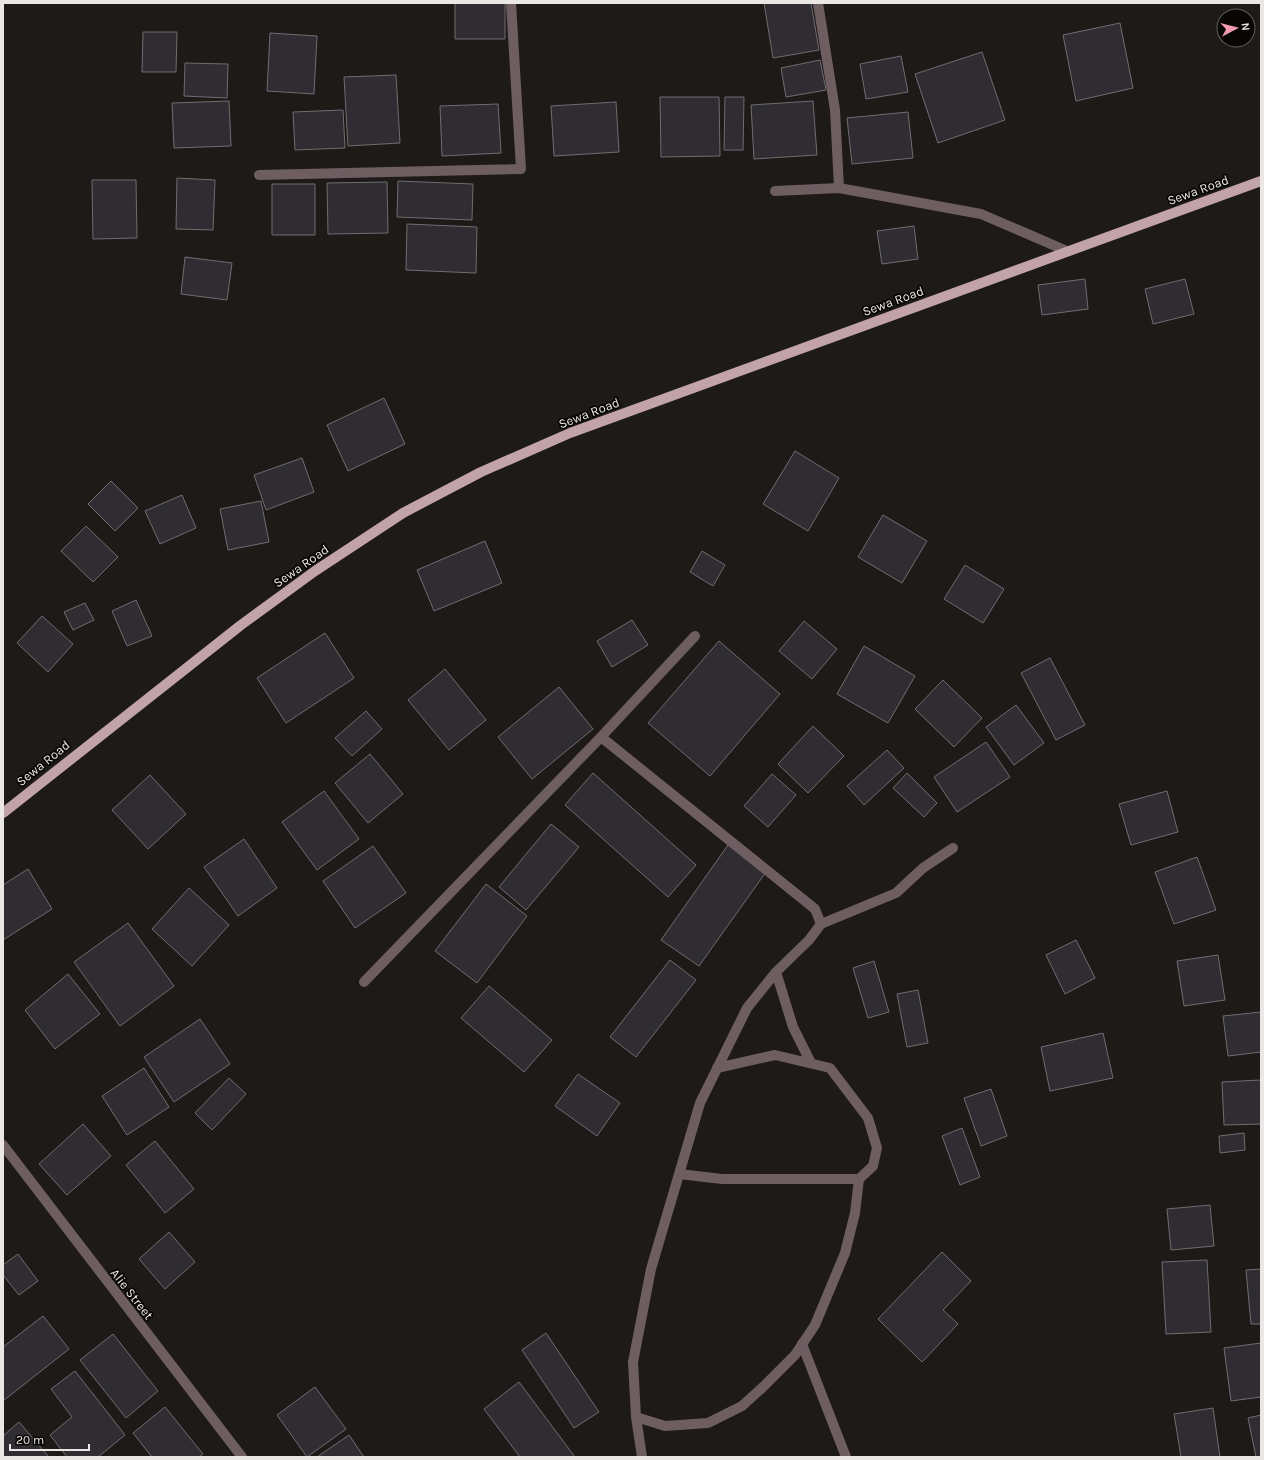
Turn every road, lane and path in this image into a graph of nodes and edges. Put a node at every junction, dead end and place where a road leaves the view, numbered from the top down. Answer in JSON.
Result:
{"nodes":[{"id":1,"x":511,"y":3,"type":"edge"},
{"id":2,"x":818,"y":3,"type":"edge"},
{"id":3,"x":259,"y":175,"type":"dead end"},
{"id":4,"x":1261,"y":181,"type":"edge"},
{"id":5,"x":839,"y":188,"type":"junction"},
{"id":6,"x":775,"y":191,"type":"dead end"},
{"id":7,"x":1067,"y":251,"type":"junction"},
{"id":8,"x":695,"y":636,"type":"dead end"},
{"id":9,"x":601,"y":737,"type":"junction"},
{"id":10,"x":3,"y":813,"type":"edge"},
{"id":11,"x":953,"y":848,"type":"dead end"},
{"id":12,"x":821,"y":924,"type":"junction"},
{"id":13,"x":776,"y":972,"type":"junction"},
{"id":14,"x":364,"y":982,"type":"dead end"},
{"id":15,"x":811,"y":1063,"type":"junction"},
{"id":16,"x":717,"y":1068,"type":"junction"},
{"id":17,"x":3,"y":1146,"type":"edge"},
{"id":18,"x":679,"y":1174,"type":"junction"},
{"id":19,"x":859,"y":1179,"type":"junction"},
{"id":20,"x":802,"y":1344,"type":"junction"},
{"id":21,"x":636,"y":1417,"type":"junction"},
{"id":22,"x":242,"y":1457,"type":"edge"},
{"id":23,"x":642,"y":1457,"type":"edge"},
{"id":24,"x":846,"y":1457,"type":"edge"}],
"edges":[{"from":1,"to":3,"type":"street"},
{"from":2,"to":5,"type":"street"},
{"from":4,"to":7,"type":"main road","name":"Sewa Road"},
{"from":5,"to":6,"type":"street"},
{"from":5,"to":7,"type":"street"},
{"from":7,"to":10,"type":"main road","name":"Sewa Road"},
{"from":8,"to":9,"type":"street"},
{"from":9,"to":12,"type":"street"},
{"from":9,"to":14,"type":"street"},
{"from":11,"to":12,"type":"street"},
{"from":12,"to":13,"type":"street"},
{"from":13,"to":15,"type":"street"},
{"from":13,"to":16,"type":"street"},
{"from":15,"to":16,"type":"street"},
{"from":15,"to":19,"type":"street"},
{"from":16,"to":18,"type":"street"},
{"from":17,"to":22,"type":"street","name":"Alie Street"},
{"from":18,"to":19,"type":"street"},
{"from":18,"to":21,"type":"street"},
{"from":19,"to":20,"type":"street"},
{"from":20,"to":21,"type":"street"},
{"from":20,"to":24,"type":"street"},
{"from":21,"to":23,"type":"street"}]}
